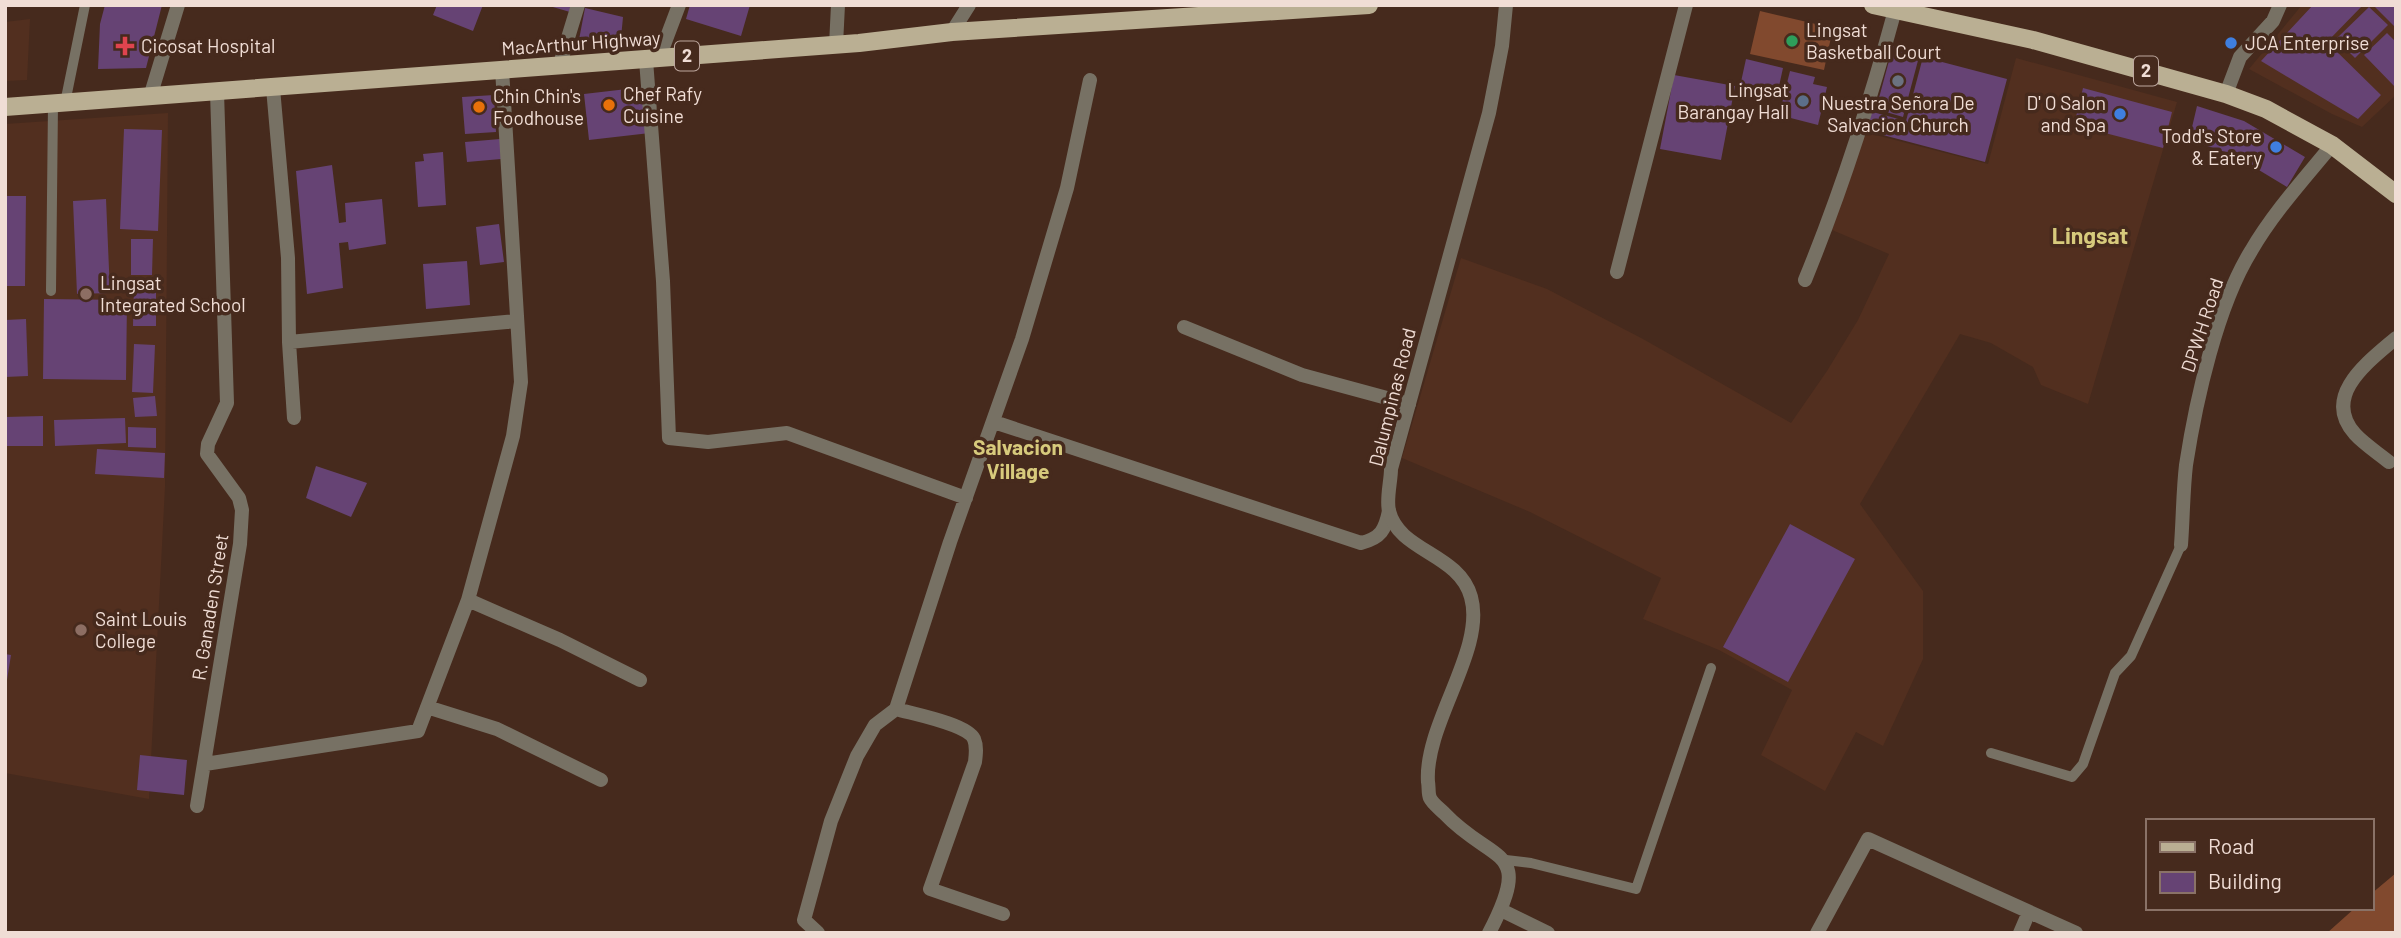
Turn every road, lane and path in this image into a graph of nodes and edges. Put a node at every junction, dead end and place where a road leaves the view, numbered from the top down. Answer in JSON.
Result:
{"nodes":[{"id":1,"x":85,"y":5,"type":"edge"},
{"id":2,"x":178,"y":5,"type":"edge"},
{"id":3,"x":578,"y":5,"type":"edge"},
{"id":4,"x":679,"y":5,"type":"edge"},
{"id":5,"x":838,"y":5,"type":"edge"},
{"id":6,"x":969,"y":5,"type":"edge"},
{"id":7,"x":1369,"y":5,"type":"edge"},
{"id":8,"x":1506,"y":5,"type":"edge"},
{"id":9,"x":1686,"y":5,"type":"edge"},
{"id":10,"x":1873,"y":5,"type":"edge"},
{"id":11,"x":2280,"y":5,"type":"edge"},
{"id":12,"x":1895,"y":10,"type":"junction"},
{"id":13,"x":952,"y":32,"type":"junction"},
{"id":14,"x":836,"y":45,"type":"junction"},
{"id":15,"x":652,"y":59,"type":"junction"},
{"id":16,"x":560,"y":64,"type":"junction"},
{"id":17,"x":502,"y":69,"type":"junction"},
{"id":18,"x":1090,"y":80,"type":"dead end"},
{"id":19,"x":273,"y":88,"type":"junction"},
{"id":20,"x":217,"y":92,"type":"junction"},
{"id":21,"x":2226,"y":94,"type":"junction"},
{"id":22,"x":150,"y":97,"type":"junction"},
{"id":23,"x":59,"y":104,"type":"junction"},
{"id":24,"x":5,"y":107,"type":"edge"},
{"id":25,"x":2332,"y":145,"type":"junction"},
{"id":26,"x":2396,"y":194,"type":"edge"},
{"id":27,"x":1617,"y":272,"type":"dead end"},
{"id":28,"x":1805,"y":280,"type":"dead end"},
{"id":29,"x":51,"y":291,"type":"dead end"},
{"id":30,"x":517,"y":321,"type":"junction"},
{"id":31,"x":1184,"y":327,"type":"dead end"},
{"id":32,"x":2396,"y":338,"type":"edge"},
{"id":33,"x":289,"y":342,"type":"junction"},
{"id":34,"x":1409,"y":404,"type":"junction"},
{"id":35,"x":294,"y":418,"type":"dead end"},
{"id":36,"x":994,"y":422,"type":"junction"},
{"id":37,"x":2389,"y":461,"type":"dead end"},
{"id":38,"x":965,"y":498,"type":"junction"},
{"id":39,"x":1389,"y":511,"type":"junction"},
{"id":40,"x":2181,"y":545,"type":"joint"},
{"id":41,"x":468,"y":600,"type":"junction"},
{"id":42,"x":1711,"y":668,"type":"dead end"},
{"id":43,"x":640,"y":680,"type":"dead end"},
{"id":44,"x":427,"y":707,"type":"junction"},
{"id":45,"x":896,"y":709,"type":"junction"},
{"id":46,"x":1991,"y":753,"type":"dead end"},
{"id":47,"x":205,"y":764,"type":"junction"},
{"id":48,"x":601,"y":780,"type":"dead end"},
{"id":49,"x":197,"y":806,"type":"dead end"},
{"id":50,"x":1506,"y":860,"type":"junction"},
{"id":51,"x":1502,"y":910,"type":"junction"},
{"id":52,"x":2029,"y":912,"type":"junction"},
{"id":53,"x":1003,"y":914,"type":"dead end"},
{"id":54,"x":818,"y":933,"type":"edge"},
{"id":55,"x":1489,"y":933,"type":"edge"},
{"id":56,"x":1548,"y":933,"type":"edge"},
{"id":57,"x":1816,"y":933,"type":"edge"},
{"id":58,"x":2020,"y":933,"type":"edge"},
{"id":59,"x":2076,"y":933,"type":"edge"}],
"edges":[{"from":1,"to":23,"type":"lane"},
{"from":2,"to":22,"type":"street"},
{"from":3,"to":16,"type":"street"},
{"from":4,"to":15,"type":"street"},
{"from":5,"to":14,"type":"street"},
{"from":6,"to":13,"type":"street"},
{"from":7,"to":13,"type":"main road","name":"MacArthur Highway","number":"2"},
{"from":8,"to":34,"type":"street","name":"Dalumpinas Road"},
{"from":9,"to":27,"type":"street"},
{"from":10,"to":12,"type":"main road","number":"2"},
{"from":11,"to":21,"type":"street"},
{"from":12,"to":21,"type":"main road","number":"2"},
{"from":12,"to":28,"type":"street"},
{"from":13,"to":14,"type":"main road","name":"MacArthur Highway","number":"2"},
{"from":14,"to":15,"type":"main road","name":"MacArthur Highway","number":"2"},
{"from":15,"to":16,"type":"main road","name":"MacArthur Highway","number":"2"},
{"from":15,"to":38,"type":"street"},
{"from":16,"to":17,"type":"main road","name":"MacArthur Highway","number":"2"},
{"from":17,"to":19,"type":"main road","name":"MacArthur Highway","number":"2"},
{"from":17,"to":30,"type":"street"},
{"from":18,"to":36,"type":"street"},
{"from":19,"to":20,"type":"main road","name":"MacArthur Highway","number":"2"},
{"from":19,"to":33,"type":"street"},
{"from":20,"to":22,"type":"main road","name":"MacArthur Highway","number":"2"},
{"from":20,"to":47,"type":"street","name":"R. Ganaden Street"},
{"from":21,"to":25,"type":"main road","number":"2"},
{"from":22,"to":23,"type":"main road","name":"MacArthur Highway","number":"2"},
{"from":23,"to":24,"type":"main road","name":"MacArthur Highway","number":"2"},
{"from":23,"to":29,"type":"lane"},
{"from":25,"to":26,"type":"main road","number":"2"},
{"from":25,"to":40,"type":"street","name":"DPWH Road"},
{"from":30,"to":33,"type":"street"},
{"from":30,"to":41,"type":"street"},
{"from":31,"to":34,"type":"street"},
{"from":32,"to":37,"type":"street"},
{"from":33,"to":35,"type":"street"},
{"from":34,"to":39,"type":"street","name":"Dalumpinas Road"},
{"from":36,"to":38,"type":"street"},
{"from":36,"to":39,"type":"street"},
{"from":38,"to":45,"type":"street"},
{"from":39,"to":50,"type":"street"},
{"from":40,"to":46,"type":"lane"},
{"from":41,"to":43,"type":"street"},
{"from":41,"to":44,"type":"street"},
{"from":42,"to":50,"type":"lane"},
{"from":44,"to":47,"type":"street"},
{"from":44,"to":48,"type":"street"},
{"from":45,"to":53,"type":"street"},
{"from":45,"to":54,"type":"street"},
{"from":47,"to":49,"type":"street","name":"R. Ganaden Street"},
{"from":50,"to":51,"type":"street"},
{"from":51,"to":55,"type":"street"},
{"from":51,"to":56,"type":"street"},
{"from":52,"to":57,"type":"street"},
{"from":52,"to":58,"type":"street"},
{"from":52,"to":59,"type":"street"}]}
